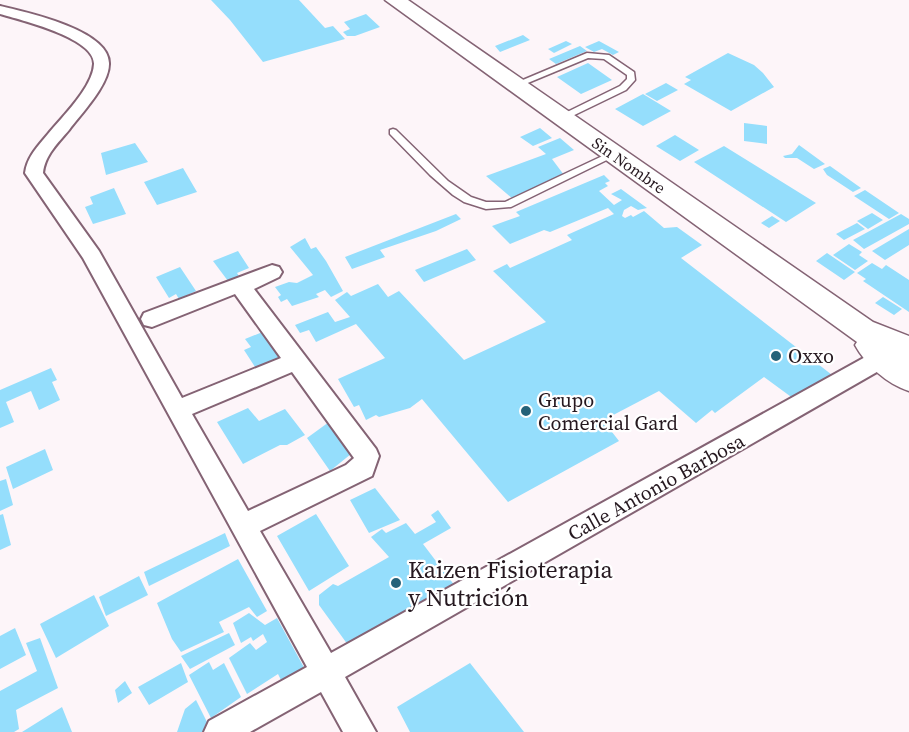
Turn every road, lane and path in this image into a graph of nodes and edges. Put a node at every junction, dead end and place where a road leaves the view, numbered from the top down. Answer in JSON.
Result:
{"nodes":[{"id":1,"x":395,"y":0,"type":"edge"},
{"id":2,"x":0,"y":10,"type":"edge"},
{"id":3,"x":515,"y":85,"type":"junction"},
{"id":4,"x":562,"y":118,"type":"junction"},
{"id":5,"x":393,"y":132,"type":"dead end"},
{"id":6,"x":614,"y":154,"type":"junction"},
{"id":7,"x":272,"y":272,"type":"dead end"},
{"id":8,"x":241,"y":287,"type":"junction"},
{"id":9,"x":152,"y":319,"type":"dead end"},
{"id":10,"x":901,"y":359,"type":"edge"},
{"id":11,"x":296,"y":361,"type":"junction"},
{"id":12,"x":177,"y":410,"type":"junction"},
{"id":13,"x":244,"y":526,"type":"junction"},
{"id":14,"x":326,"y":672,"type":"junction"},
{"id":15,"x":220,"y":732,"type":"edge"},
{"id":16,"x":360,"y":732,"type":"edge"}],
"edges":[{"from":1,"to":3,"type":"main road","name":"Sin Nombre"},
{"from":2,"to":12,"type":"street"},
{"from":3,"to":4,"type":"main road","name":"Sin Nombre"},
{"from":3,"to":4,"type":"lane"},
{"from":4,"to":6,"type":"main road","name":"Sin Nombre"},
{"from":5,"to":6,"type":"lane"},
{"from":6,"to":10,"type":"main road","name":"Sin Nombre"},
{"from":7,"to":8,"type":"street"},
{"from":8,"to":9,"type":"street"},
{"from":8,"to":11,"type":"street"},
{"from":10,"to":14,"type":"street","name":"Calle Antonio Barbosa"},
{"from":11,"to":12,"type":"street"},
{"from":11,"to":13,"type":"street"},
{"from":12,"to":13,"type":"street"},
{"from":13,"to":14,"type":"street"},
{"from":14,"to":15,"type":"street","name":"Calle Antonio Barbosa"},
{"from":14,"to":16,"type":"street"}]}
